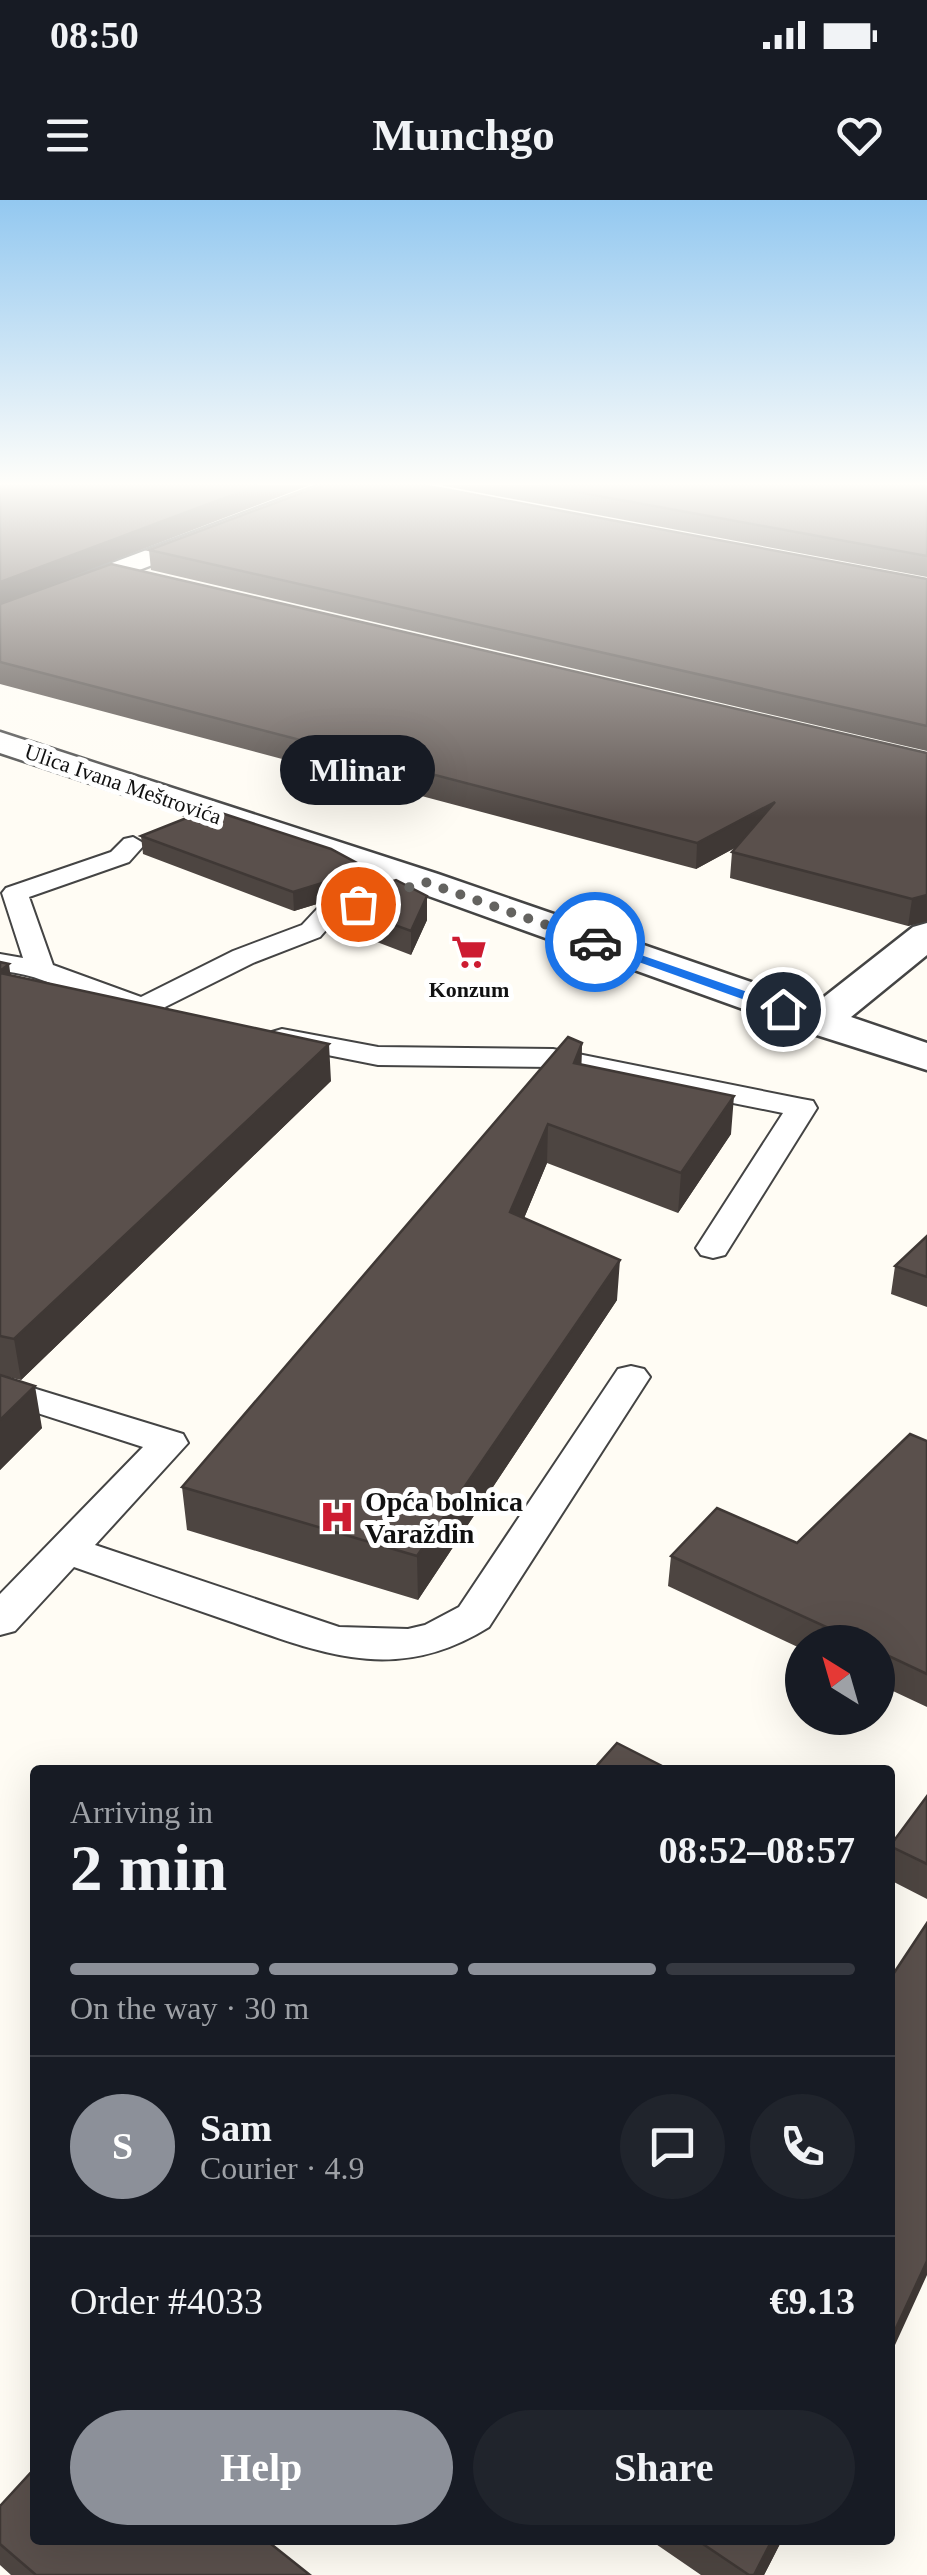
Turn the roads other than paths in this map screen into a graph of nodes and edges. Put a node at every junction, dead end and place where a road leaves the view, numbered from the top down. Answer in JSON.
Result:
{"nodes":[{"id":1,"x":51,"y":596,"type":"edge"},
{"id":2,"x":0,"y":615,"type":"edge"},
{"id":3,"x":0,"y":742,"type":"edge"},
{"id":4,"x":184,"y":824,"type":"junction"},
{"id":5,"x":425,"y":882,"type":"junction"},
{"id":6,"x":927,"y":935,"type":"edge"},
{"id":7,"x":0,"y":962,"type":"edge"},
{"id":8,"x":41,"y":970,"type":"junction"},
{"id":9,"x":140,"y":1009,"type":"junction"},
{"id":10,"x":196,"y":1020,"type":"edge"},
{"id":11,"x":819,"y":1022,"type":"junction"},
{"id":12,"x":252,"y":1032,"type":"edge"},
{"id":13,"x":927,"y":1057,"type":"edge"},
{"id":14,"x":713,"y":1248,"type":"dead end"},
{"id":15,"x":631,"y":1377,"type":"dead end"},
{"id":16,"x":0,"y":1389,"type":"edge"},
{"id":17,"x":66,"y":1550,"type":"junction"},
{"id":18,"x":0,"y":1620,"type":"edge"}],
"edges":[{"from":1,"to":2,"type":"street"},
{"from":3,"to":4,"type":"street","name":"Ulica Ivana Meštrovića"},
{"from":4,"to":5,"type":"street","name":"Ulica Ivana Meštrovića"},
{"from":4,"to":8,"type":"lane"},
{"from":5,"to":9,"type":"lane"},
{"from":5,"to":11,"type":"street","name":"Ulica Ivana Meštrovića"},
{"from":6,"to":11,"type":"street"},
{"from":7,"to":8,"type":"lane"},
{"from":8,"to":9,"type":"lane"},
{"from":9,"to":10,"type":"lane"},
{"from":11,"to":13,"type":"street","name":"Ulica Ivana Meštrovića"},
{"from":12,"to":14,"type":"lane"},
{"from":15,"to":17,"type":"lane"},
{"from":16,"to":17,"type":"lane"},
{"from":17,"to":18,"type":"lane"}]}
